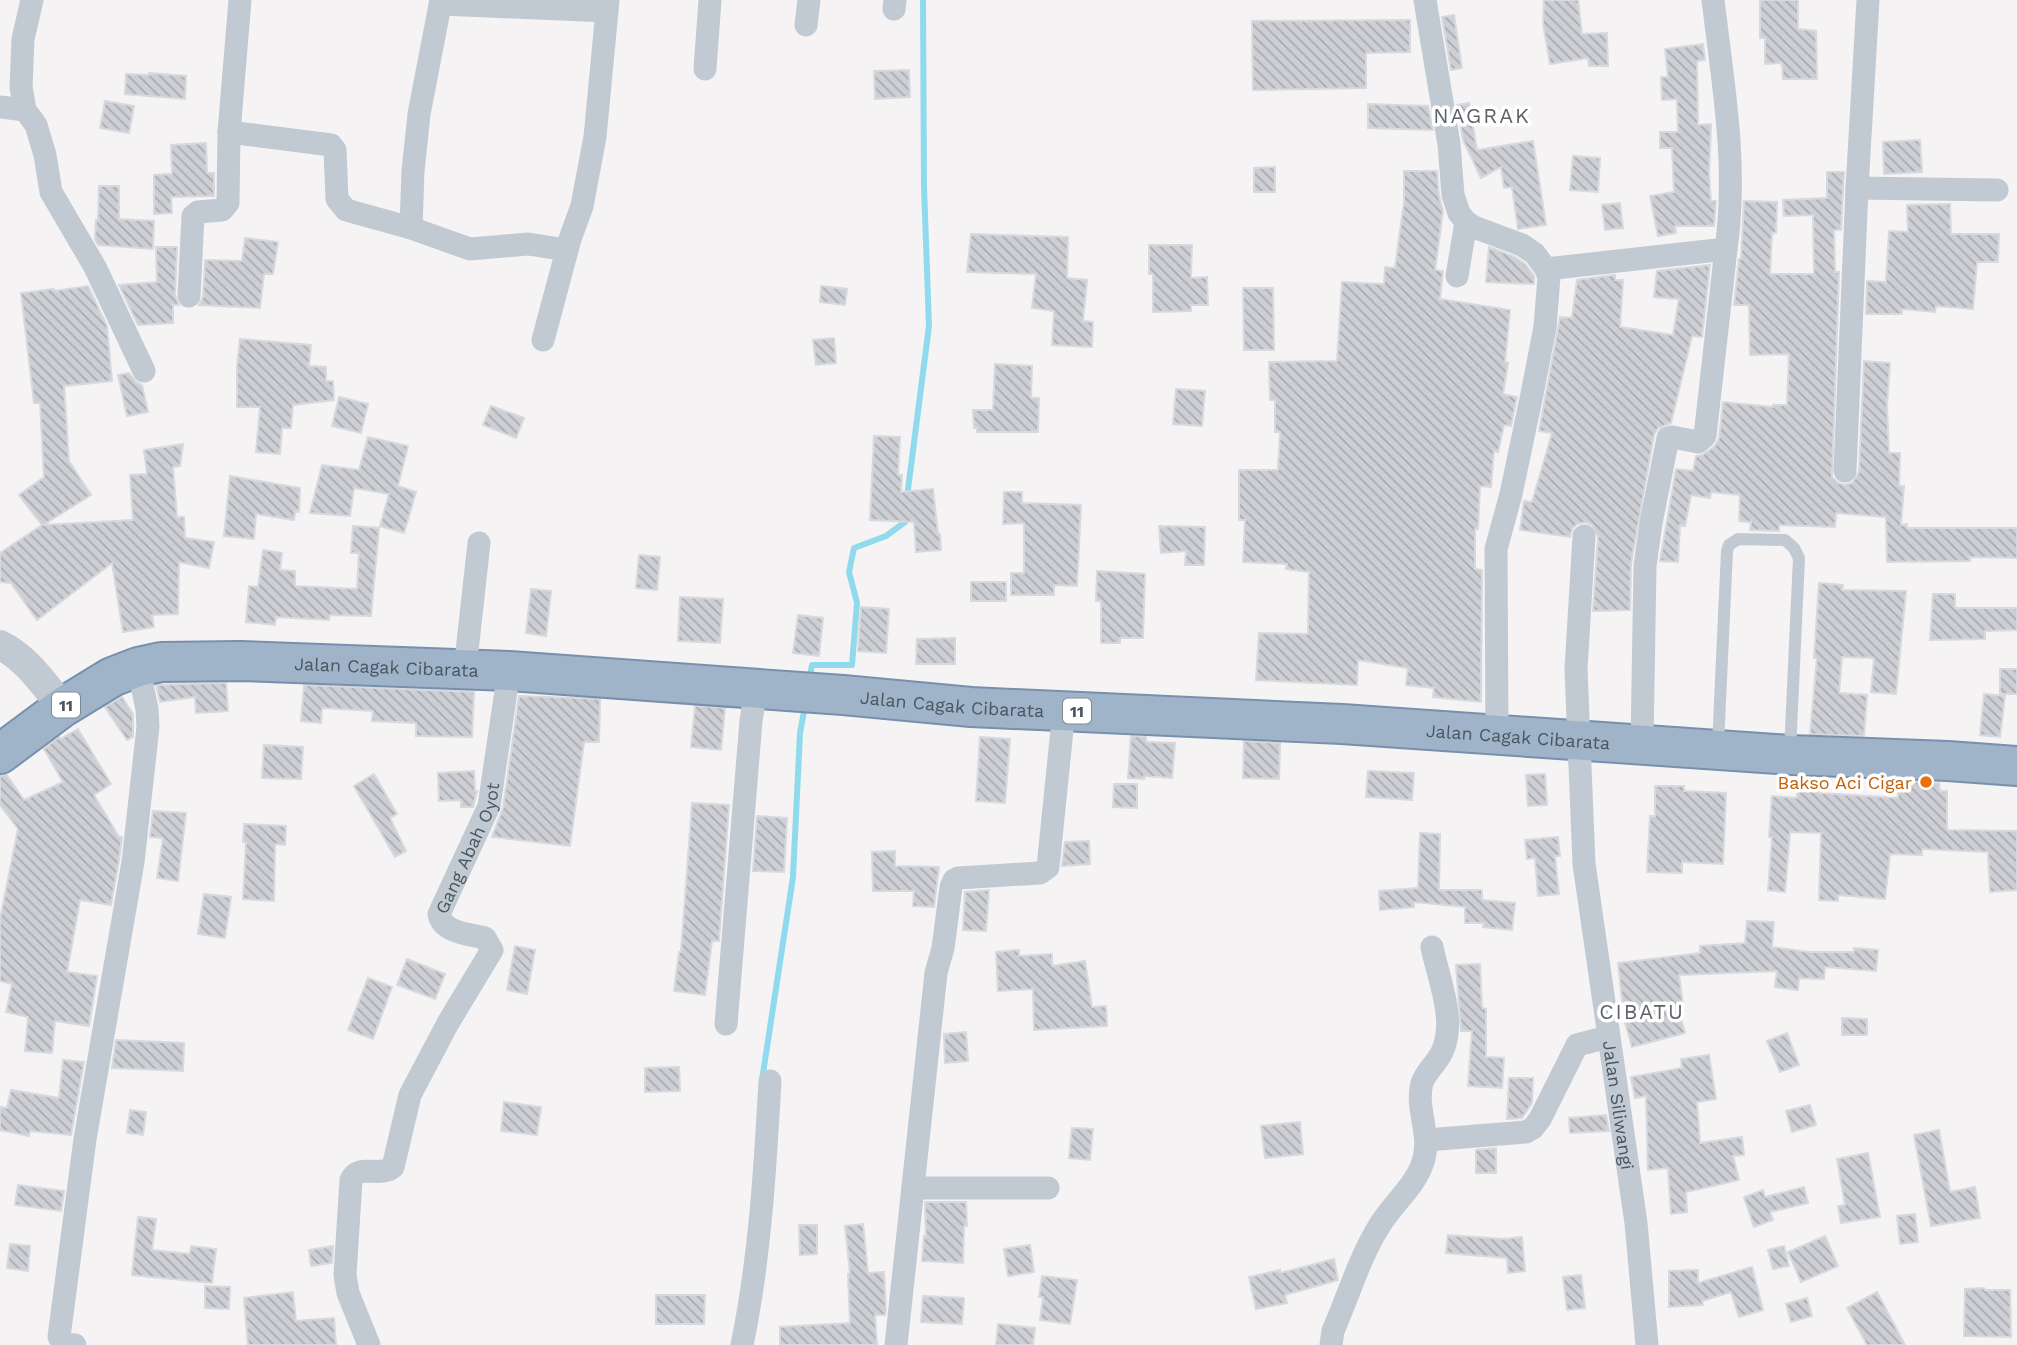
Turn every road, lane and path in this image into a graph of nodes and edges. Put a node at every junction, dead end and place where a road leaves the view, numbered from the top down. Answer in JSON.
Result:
{"nodes":[{"id":1,"x":32,"y":0,"type":"edge"},
{"id":2,"x":240,"y":0,"type":"edge"},
{"id":3,"x":710,"y":0,"type":"edge"},
{"id":4,"x":809,"y":0,"type":"edge"},
{"id":5,"x":1424,"y":0,"type":"edge"},
{"id":6,"x":1713,"y":0,"type":"edge"},
{"id":7,"x":1868,"y":0,"type":"edge"},
{"id":8,"x":440,"y":2,"type":"edge"},
{"id":9,"x":607,"y":5,"type":"edge"},
{"id":10,"x":806,"y":26,"type":"dead end"},
{"id":11,"x":705,"y":69,"type":"dead end"},
{"id":12,"x":0,"y":107,"type":"edge"},
{"id":13,"x":25,"y":110,"type":"junction"},
{"id":14,"x":229,"y":132,"type":"junction"},
{"id":15,"x":1857,"y":188,"type":"junction"},
{"id":16,"x":1997,"y":190,"type":"dead end"},
{"id":17,"x":1466,"y":222,"type":"junction"},
{"id":18,"x":411,"y":228,"type":"junction"},
{"id":19,"x":1726,"y":249,"type":"junction"},
{"id":20,"x":567,"y":250,"type":"junction"},
{"id":21,"x":1546,"y":269,"type":"junction"},
{"id":22,"x":1457,"y":276,"type":"dead end"},
{"id":23,"x":189,"y":296,"type":"dead end"},
{"id":24,"x":543,"y":340,"type":"dead end"},
{"id":25,"x":144,"y":370,"type":"dead end"},
{"id":26,"x":1845,"y":471,"type":"dead end"},
{"id":27,"x":1584,"y":536,"type":"dead end"},
{"id":28,"x":479,"y":543,"type":"dead end"},
{"id":29,"x":0,"y":645,"type":"edge"},
{"id":30,"x":138,"y":667,"type":"junction"},
{"id":31,"x":465,"y":669,"type":"junction"},
{"id":32,"x":509,"y":671,"type":"junction"},
{"id":33,"x":757,"y":689,"type":"junction"},
{"id":34,"x":63,"y":707,"type":"junction"},
{"id":35,"x":1064,"y":710,"type":"junction"},
{"id":36,"x":1497,"y":735,"type":"junction"},
{"id":37,"x":1580,"y":739,"type":"junction"},
{"id":38,"x":1642,"y":744,"type":"junction"},
{"id":39,"x":1717,"y":749,"type":"junction"},
{"id":40,"x":0,"y":754,"type":"edge"},
{"id":41,"x":1790,"y":755,"type":"junction"},
{"id":42,"x":2017,"y":766,"type":"edge"},
{"id":43,"x":1432,"y":947,"type":"dead end"},
{"id":44,"x":726,"y":1024,"type":"dead end"},
{"id":45,"x":1608,"y":1037,"type":"junction"},
{"id":46,"x":770,"y":1081,"type":"dead end"},
{"id":47,"x":1427,"y":1140,"type":"junction"},
{"id":48,"x":913,"y":1188,"type":"junction"},
{"id":49,"x":1048,"y":1188,"type":"dead end"},
{"id":50,"x":75,"y":1345,"type":"edge"},
{"id":51,"x":369,"y":1345,"type":"edge"},
{"id":52,"x":742,"y":1345,"type":"edge"},
{"id":53,"x":896,"y":1345,"type":"edge"},
{"id":54,"x":1331,"y":1345,"type":"edge"},
{"id":55,"x":1647,"y":1345,"type":"edge"}],
"edges":[{"from":1,"to":13,"type":"street"},
{"from":2,"to":14,"type":"street"},
{"from":3,"to":11,"type":"street"},
{"from":4,"to":10,"type":"street"},
{"from":5,"to":17,"type":"street"},
{"from":6,"to":19,"type":"street"},
{"from":7,"to":15,"type":"street"},
{"from":8,"to":9,"type":"street"},
{"from":8,"to":18,"type":"street"},
{"from":9,"to":20,"type":"street"},
{"from":12,"to":13,"type":"street"},
{"from":13,"to":25,"type":"street"},
{"from":14,"to":18,"type":"street"},
{"from":14,"to":23,"type":"street"},
{"from":15,"to":16,"type":"street"},
{"from":15,"to":26,"type":"street"},
{"from":17,"to":21,"type":"street"},
{"from":17,"to":22,"type":"street"},
{"from":18,"to":20,"type":"street"},
{"from":19,"to":21,"type":"street"},
{"from":19,"to":38,"type":"street"},
{"from":20,"to":24,"type":"street"},
{"from":21,"to":36,"type":"street"},
{"from":27,"to":37,"type":"street","name":"Jalan Siliwangi"},
{"from":28,"to":31,"type":"street"},
{"from":29,"to":34,"type":"street"},
{"from":30,"to":31,"type":"highway","name":"Jalan Cagak Cibarata","number":"11"},
{"from":30,"to":34,"type":"highway","number":"11"},
{"from":30,"to":50,"type":"street"},
{"from":31,"to":32,"type":"highway","name":"Jalan Cagak Cibarata","number":"11"},
{"from":32,"to":33,"type":"highway","name":"Jalan Cagak Cibarata","number":"11"},
{"from":32,"to":51,"type":"street","name":"Gang Abah Oyot"},
{"from":33,"to":35,"type":"highway","name":"Jalan Cagak Cibarata","number":"11"},
{"from":33,"to":44,"type":"street"},
{"from":34,"to":40,"type":"highway","number":"11"},
{"from":35,"to":36,"type":"highway","name":"Jalan Cagak Cibarata","number":"11"},
{"from":35,"to":48,"type":"street"},
{"from":36,"to":37,"type":"highway","name":"Jalan Cagak Cibarata","number":"11"},
{"from":37,"to":38,"type":"highway","name":"Jalan Cagak Cibarata","number":"11"},
{"from":37,"to":45,"type":"street","name":"Jalan Siliwangi"},
{"from":38,"to":39,"type":"highway","name":"Jalan Cagak Cibarata","number":"11"},
{"from":39,"to":41,"type":"highway","name":"Jalan Cagak Cibarata","number":"11"},
{"from":39,"to":41,"type":"lane"},
{"from":41,"to":42,"type":"highway","name":"Jalan Cagak Cibarata","number":"11"},
{"from":43,"to":47,"type":"street"},
{"from":45,"to":47,"type":"street"},
{"from":45,"to":55,"type":"street","name":"Jalan Siliwangi"},
{"from":46,"to":52,"type":"street"},
{"from":47,"to":54,"type":"street"},
{"from":48,"to":49,"type":"street"},
{"from":48,"to":53,"type":"street"}]}
